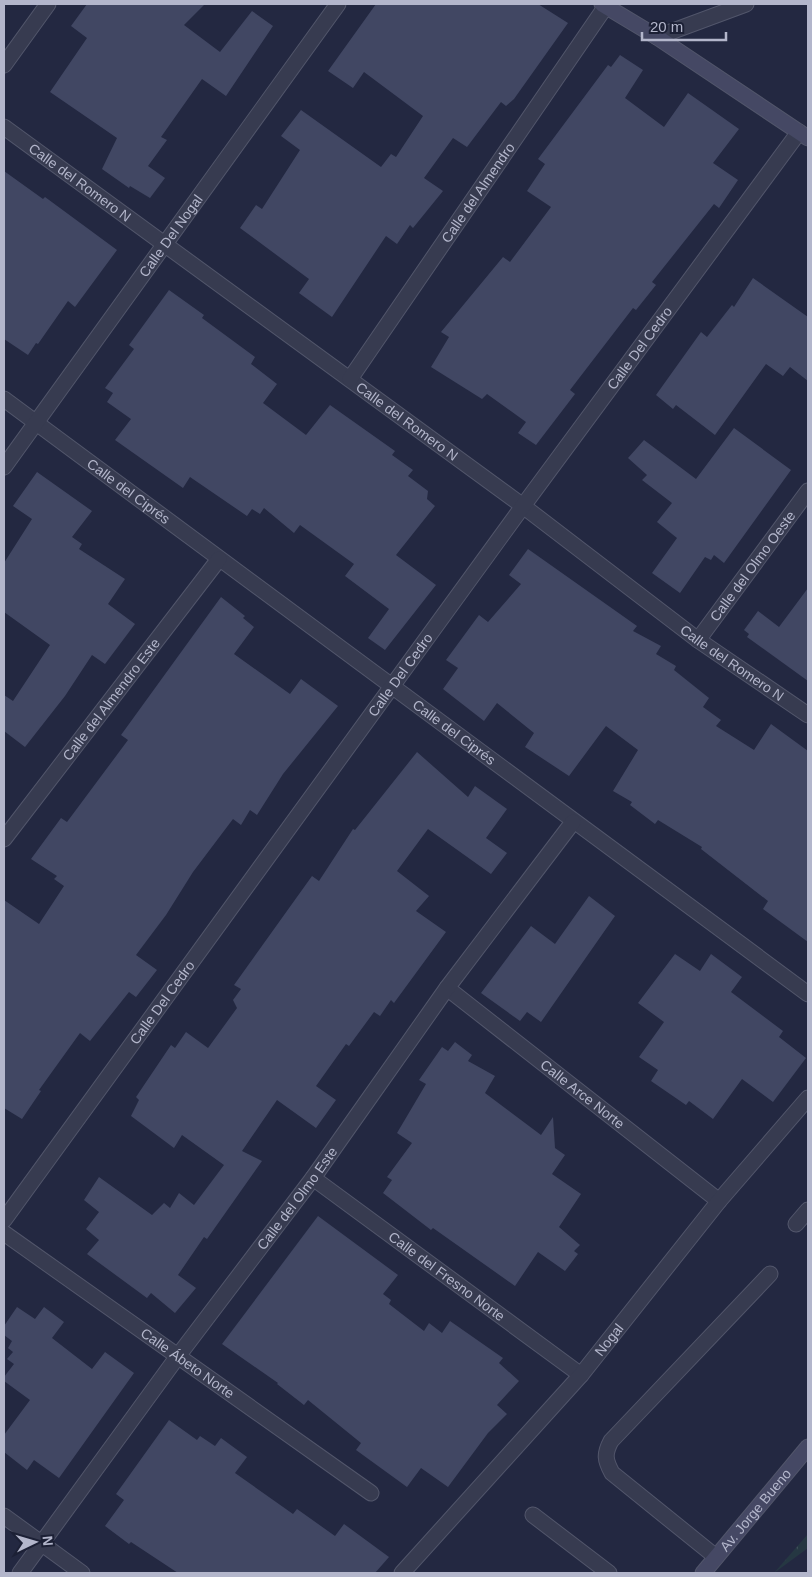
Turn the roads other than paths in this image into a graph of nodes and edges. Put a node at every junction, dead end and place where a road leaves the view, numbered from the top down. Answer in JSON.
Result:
{"nodes":[{"id":1,"x":48,"y":4,"type":"edge"},
{"id":2,"x":338,"y":4,"type":"edge"},
{"id":3,"x":746,"y":4,"type":"edge"},
{"id":4,"x":604,"y":5,"type":"edge"},
{"id":5,"x":657,"y":37,"type":"junction"},
{"id":6,"x":4,"y":66,"type":"edge"},
{"id":7,"x":4,"y":127,"type":"edge"},
{"id":8,"x":804,"y":135,"type":"edge"},
{"id":9,"x":166,"y":244,"type":"junction"},
{"id":10,"x":350,"y":379,"type":"junction"},
{"id":11,"x":4,"y":399,"type":"edge"},
{"id":12,"x":37,"y":422,"type":"junction"},
{"id":13,"x":4,"y":467,"type":"edge"},
{"id":14,"x":808,"y":491,"type":"edge"},
{"id":15,"x":523,"y":506,"type":"junction"},
{"id":16,"x":219,"y":559,"type":"junction"},
{"id":17,"x":698,"y":640,"type":"junction"},
{"id":18,"x":392,"y":686,"type":"junction"},
{"id":19,"x":808,"y":715,"type":"edge"},
{"id":20,"x":573,"y":822,"type":"junction"},
{"id":21,"x":4,"y":839,"type":"edge"},
{"id":22,"x":447,"y":988,"type":"junction"},
{"id":23,"x":808,"y":994,"type":"edge"},
{"id":24,"x":808,"y":1098,"type":"edge"},
{"id":25,"x":313,"y":1178,"type":"junction"},
{"id":26,"x":719,"y":1201,"type":"junction"},
{"id":27,"x":808,"y":1210,"type":"edge"},
{"id":28,"x":4,"y":1220,"type":"edge"},
{"id":29,"x":796,"y":1224,"type":"dead end"},
{"id":30,"x":4,"y":1233,"type":"edge"},
{"id":31,"x":770,"y":1274,"type":"dead end"},
{"id":32,"x":178,"y":1356,"type":"junction"},
{"id":33,"x":581,"y":1375,"type":"junction"},
{"id":34,"x":808,"y":1447,"type":"edge"},
{"id":35,"x":371,"y":1493,"type":"dead end"},
{"id":36,"x":4,"y":1516,"type":"edge"},
{"id":37,"x":532,"y":1516,"type":"dead end"},
{"id":38,"x":40,"y":1542,"type":"junction"},
{"id":39,"x":716,"y":1557,"type":"junction"},
{"id":40,"x":20,"y":1573,"type":"edge"},
{"id":41,"x":82,"y":1573,"type":"edge"},
{"id":42,"x":402,"y":1573,"type":"edge"},
{"id":43,"x":608,"y":1573,"type":"edge"},
{"id":44,"x":702,"y":1573,"type":"edge"}],
"edges":[{"from":1,"to":6,"type":"street"},
{"from":2,"to":9,"type":"street","name":"Calle Del Nogal"},
{"from":3,"to":5,"type":"street"},
{"from":4,"to":5,"type":"street"},
{"from":4,"to":10,"type":"street","name":"Calle del Almendro"},
{"from":5,"to":8,"type":"street"},
{"from":7,"to":9,"type":"street","name":"Calle del Romero N"},
{"from":8,"to":15,"type":"street","name":"Calle Del Cedro"},
{"from":9,"to":10,"type":"street","name":"Calle del Romero N"},
{"from":9,"to":12,"type":"street","name":"Calle Del Nogal"},
{"from":10,"to":15,"type":"street","name":"Calle del Romero N"},
{"from":11,"to":12,"type":"street","name":"Calle del Ciprés"},
{"from":12,"to":13,"type":"street","name":"Calle Del Nogal"},
{"from":12,"to":16,"type":"street","name":"Calle del Ciprés"},
{"from":14,"to":17,"type":"street","name":"Calle del Olmo Oeste"},
{"from":15,"to":17,"type":"street","name":"Calle del Romero N"},
{"from":15,"to":18,"type":"street","name":"Calle Del Cedro"},
{"from":16,"to":18,"type":"street","name":"Calle del Ciprés"},
{"from":16,"to":21,"type":"street","name":"Calle del Almendro Este"},
{"from":17,"to":19,"type":"street","name":"Calle del Romero N"},
{"from":18,"to":20,"type":"street","name":"Calle del Ciprés"},
{"from":18,"to":28,"type":"street","name":"Calle Del Cedro"},
{"from":20,"to":22,"type":"street","name":"Calle del Olmo Este"},
{"from":20,"to":23,"type":"street","name":"Calle del Ciprés"},
{"from":22,"to":25,"type":"street","name":"Calle del Olmo Este"},
{"from":22,"to":26,"type":"street","name":"Calle Arce Norte"},
{"from":24,"to":26,"type":"street","name":"Nogal"},
{"from":25,"to":32,"type":"street","name":"Calle del Olmo Este"},
{"from":25,"to":33,"type":"street","name":"Calle del Fresno Norte"},
{"from":26,"to":33,"type":"street","name":"Nogal"},
{"from":27,"to":29,"type":"street"},
{"from":30,"to":32,"type":"street","name":"Calle Ábeto Norte"},
{"from":31,"to":39,"type":"street"},
{"from":32,"to":35,"type":"street","name":"Calle Ábeto Norte"},
{"from":32,"to":38,"type":"street","name":"Calle del Olmo Este"},
{"from":33,"to":42,"type":"street","name":"Nogal"},
{"from":34,"to":39,"type":"street","name":"Av. Jorge Bueno"},
{"from":36,"to":38,"type":"street"},
{"from":37,"to":43,"type":"street"},
{"from":38,"to":40,"type":"street","name":"Calle del Olmo Este"},
{"from":38,"to":41,"type":"street"},
{"from":39,"to":44,"type":"street","name":"Av. Jorge Bueno"}]}
